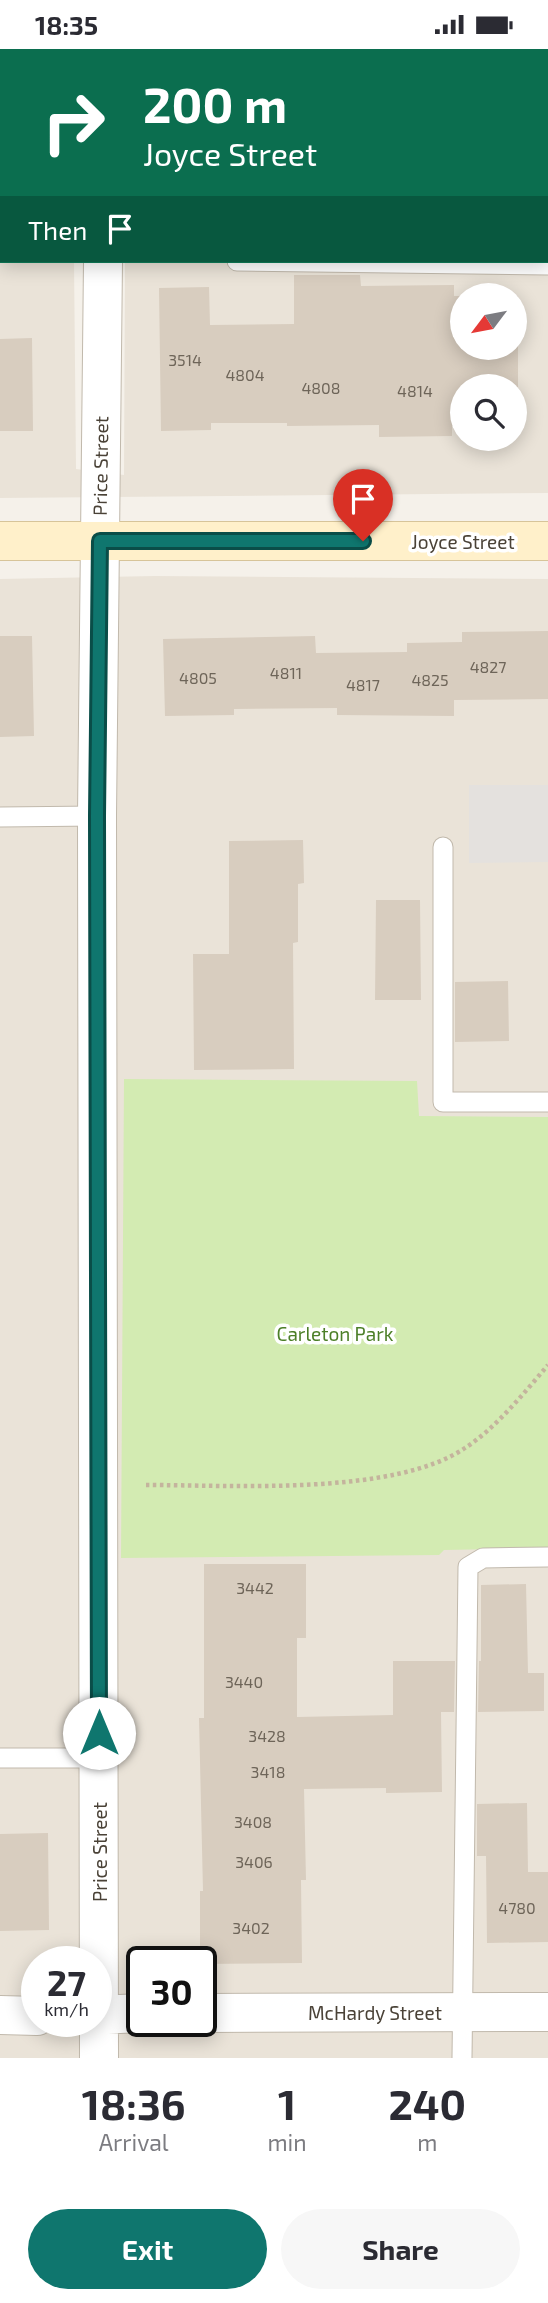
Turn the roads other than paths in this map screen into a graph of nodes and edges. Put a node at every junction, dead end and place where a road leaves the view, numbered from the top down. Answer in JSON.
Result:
{"nodes":[{"id":1,"x":103,"y":263,"type":"edge"},
{"id":2,"x":392,"y":263,"type":"edge"},
{"id":3,"x":548,"y":265,"type":"edge"},
{"id":4,"x":0,"y":541,"type":"edge"},
{"id":5,"x":100,"y":541,"type":"junction"},
{"id":6,"x":548,"y":541,"type":"edge"},
{"id":7,"x":97,"y":816,"type":"junction"},
{"id":8,"x":0,"y":817,"type":"edge"},
{"id":9,"x":443,"y":847,"type":"dead end"},
{"id":10,"x":548,"y":1102,"type":"edge"},
{"id":11,"x":548,"y":1557,"type":"edge"},
{"id":12,"x":0,"y":1758,"type":"edge"},
{"id":13,"x":99,"y":1758,"type":"junction"},
{"id":14,"x":98,"y":1946,"type":"edge"},
{"id":15,"x":463,"y":2012,"type":"junction"},
{"id":16,"x":548,"y":2012,"type":"edge"},
{"id":17,"x":217,"y":2013,"type":"edge"},
{"id":18,"x":0,"y":2015,"type":"edge"},
{"id":19,"x":21,"y":2016,"type":"edge"},
{"id":20,"x":98,"y":2037,"type":"edge"},
{"id":21,"x":99,"y":2058,"type":"edge"},
{"id":22,"x":462,"y":2058,"type":"edge"}],
"edges":[{"from":1,"to":5,"type":"street","name":"Price Street"},
{"from":2,"to":3,"type":"lane"},
{"from":4,"to":5,"type":"main road","name":"Joyce Street"},
{"from":5,"to":6,"type":"main road","name":"Joyce Street"},
{"from":5,"to":7,"type":"street","name":"Price Street"},
{"from":7,"to":8,"type":"lane"},
{"from":7,"to":13,"type":"street","name":"Price Street"},
{"from":9,"to":10,"type":"lane"},
{"from":11,"to":15,"type":"lane"},
{"from":12,"to":13,"type":"lane"},
{"from":13,"to":14,"type":"street","name":"Price Street"},
{"from":15,"to":16,"type":"street","name":"McHardy Street"},
{"from":15,"to":17,"type":"street","name":"McHardy Street"},
{"from":15,"to":22,"type":"lane"},
{"from":18,"to":19,"type":"street"},
{"from":20,"to":21,"type":"street","name":"Price Street"}]}
